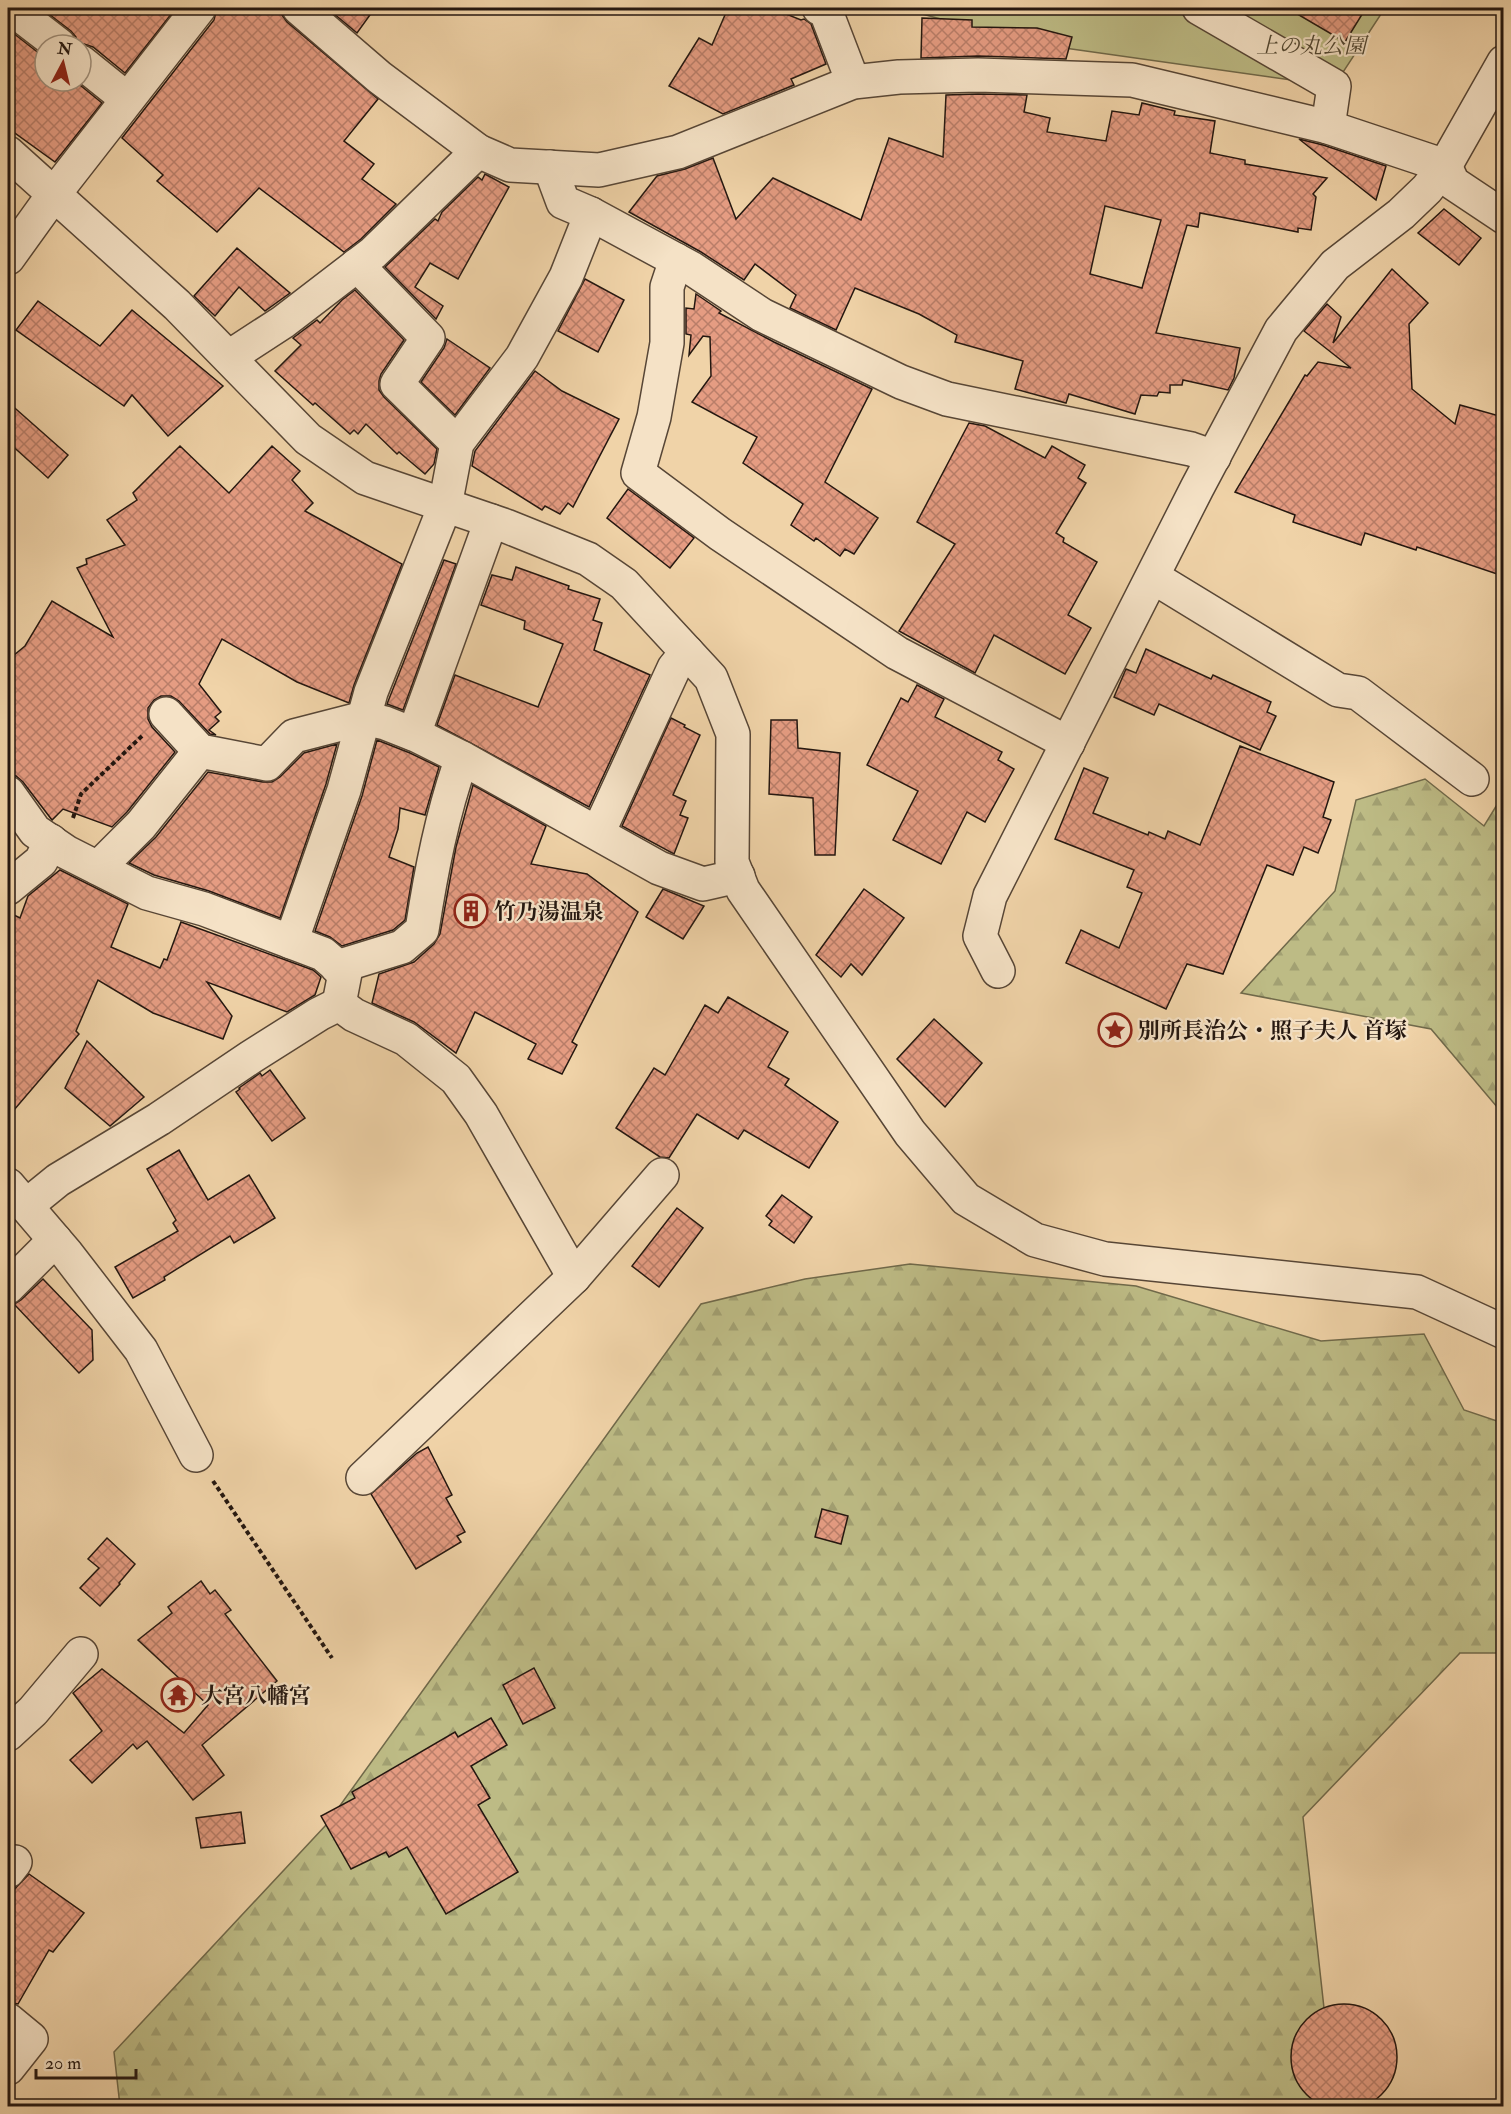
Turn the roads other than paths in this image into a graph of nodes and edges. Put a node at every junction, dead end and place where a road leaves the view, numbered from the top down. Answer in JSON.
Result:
{"nodes":[{"id":1,"x":11,"y":8,"type":"edge"},
{"id":2,"x":199,"y":8,"type":"edge"},
{"id":3,"x":299,"y":8,"type":"edge"},
{"id":4,"x":819,"y":8,"type":"edge"},
{"id":5,"x":1214,"y":11,"type":"edge"},
{"id":6,"x":43,"y":33,"type":"edge"},
{"id":7,"x":1503,"y":62,"type":"edge"},
{"id":8,"x":93,"y":71,"type":"edge"},
{"id":9,"x":854,"y":82,"type":"junction"},
{"id":10,"x":128,"y":99,"type":"junction"},
{"id":11,"x":1328,"y":127,"type":"junction"},
{"id":12,"x":478,"y":151,"type":"junction"},
{"id":13,"x":8,"y":153,"type":"edge"},
{"id":14,"x":1445,"y":166,"type":"junction"},
{"id":15,"x":549,"y":167,"type":"junction"},
{"id":16,"x":54,"y":194,"type":"junction"},
{"id":17,"x":591,"y":214,"type":"junction"},
{"id":18,"x":1503,"y":217,"type":"edge"},
{"id":19,"x":8,"y":258,"type":"edge"},
{"id":20,"x":676,"y":260,"type":"junction"},
{"id":21,"x":357,"y":266,"type":"junction"},
{"id":22,"x":229,"y":357,"type":"junction"},
{"id":23,"x":457,"y":442,"type":"junction"},
{"id":24,"x":1214,"y":457,"type":"junction"},
{"id":25,"x":445,"y":506,"type":"junction"},
{"id":26,"x":491,"y":521,"type":"junction"},
{"id":27,"x":1153,"y":578,"type":"junction"},
{"id":28,"x":403,"y":611,"type":"junction"},
{"id":29,"x":452,"y":626,"type":"junction"},
{"id":30,"x":687,"y":652,"type":"junction"},
{"id":31,"x":166,"y":714,"type":"road end"},
{"id":32,"x":364,"y":718,"type":"junction"},
{"id":33,"x":414,"y":734,"type":"junction"},
{"id":34,"x":1068,"y":743,"type":"junction"},
{"id":35,"x":200,"y":751,"type":"junction"},
{"id":36,"x":462,"y":758,"type":"junction"},
{"id":37,"x":1472,"y":779,"type":"dead end"},
{"id":38,"x":8,"y":793,"type":"edge"},
{"id":39,"x":598,"y":833,"type":"junction"},
{"id":40,"x":57,"y":846,"type":"junction"},
{"id":41,"x":98,"y":868,"type":"junction"},
{"id":42,"x":738,"y":876,"type":"junction"},
{"id":43,"x":8,"y":888,"type":"edge"},
{"id":44,"x":291,"y":942,"type":"junction"},
{"id":45,"x":337,"y":967,"type":"junction"},
{"id":46,"x":998,"y":971,"type":"dead end"},
{"id":47,"x":339,"y":1004,"type":"junction"},
{"id":48,"x":662,"y":1175,"type":"dead end"},
{"id":49,"x":17,"y":1196,"type":"edge"},
{"id":50,"x":55,"y":1240,"type":"junction"},
{"id":51,"x":574,"y":1277,"type":"junction"},
{"id":52,"x":8,"y":1287,"type":"edge"},
{"id":53,"x":1503,"y":1332,"type":"edge"},
{"id":54,"x":196,"y":1455,"type":"road end"},
{"id":55,"x":363,"y":1478,"type":"dead end"},
{"id":56,"x":81,"y":1654,"type":"dead end"},
{"id":57,"x":8,"y":1734,"type":"edge"},
{"id":58,"x":8,"y":2020,"type":"edge"},
{"id":59,"x":8,"y":2068,"type":"edge"}],
"edges":[{"from":1,"to":6,"type":"street"},
{"from":2,"to":10,"type":"street"},
{"from":3,"to":12,"type":"street"},
{"from":4,"to":9,"type":"street"},
{"from":5,"to":11,"type":"street"},
{"from":7,"to":14,"type":"street"},
{"from":8,"to":10,"type":"street"},
{"from":9,"to":11,"type":"street"},
{"from":9,"to":15,"type":"street"},
{"from":10,"to":16,"type":"street"},
{"from":11,"to":14,"type":"street"},
{"from":12,"to":15,"type":"street"},
{"from":12,"to":21,"type":"street"},
{"from":13,"to":16,"type":"street"},
{"from":14,"to":18,"type":"street"},
{"from":14,"to":24,"type":"street"},
{"from":15,"to":17,"type":"street"},
{"from":16,"to":19,"type":"street"},
{"from":16,"to":22,"type":"street"},
{"from":17,"to":20,"type":"street"},
{"from":17,"to":23,"type":"street"},
{"from":20,"to":24,"type":"street"},
{"from":20,"to":34,"type":"street"},
{"from":21,"to":22,"type":"street"},
{"from":21,"to":23,"type":"street"},
{"from":22,"to":25,"type":"street"},
{"from":23,"to":25,"type":"street"},
{"from":24,"to":27,"type":"street"},
{"from":25,"to":26,"type":"street"},
{"from":25,"to":28,"type":"street"},
{"from":26,"to":29,"type":"street"},
{"from":26,"to":30,"type":"street"},
{"from":27,"to":34,"type":"street"},
{"from":27,"to":37,"type":"street"},
{"from":28,"to":29,"type":"street"},
{"from":28,"to":32,"type":"street"},
{"from":29,"to":33,"type":"street"},
{"from":30,"to":39,"type":"street"},
{"from":30,"to":42,"type":"street"},
{"from":31,"to":35,"type":"street"},
{"from":32,"to":33,"type":"street"},
{"from":32,"to":35,"type":"street"},
{"from":32,"to":44,"type":"street"},
{"from":33,"to":36,"type":"street"},
{"from":34,"to":46,"type":"street"},
{"from":35,"to":41,"type":"street"},
{"from":36,"to":39,"type":"street"},
{"from":36,"to":45,"type":"street"},
{"from":38,"to":40,"type":"street"},
{"from":39,"to":42,"type":"street"},
{"from":40,"to":41,"type":"street"},
{"from":40,"to":43,"type":"street"},
{"from":41,"to":44,"type":"street"},
{"from":42,"to":53,"type":"street"},
{"from":44,"to":45,"type":"street"},
{"from":45,"to":47,"type":"street"},
{"from":47,"to":49,"type":"street"},
{"from":47,"to":51,"type":"street"},
{"from":48,"to":51,"type":"street"},
{"from":49,"to":50,"type":"street"},
{"from":50,"to":52,"type":"street"},
{"from":50,"to":54,"type":"street"},
{"from":51,"to":55,"type":"street"},
{"from":56,"to":57,"type":"street"},
{"from":58,"to":59,"type":"street"}]}
